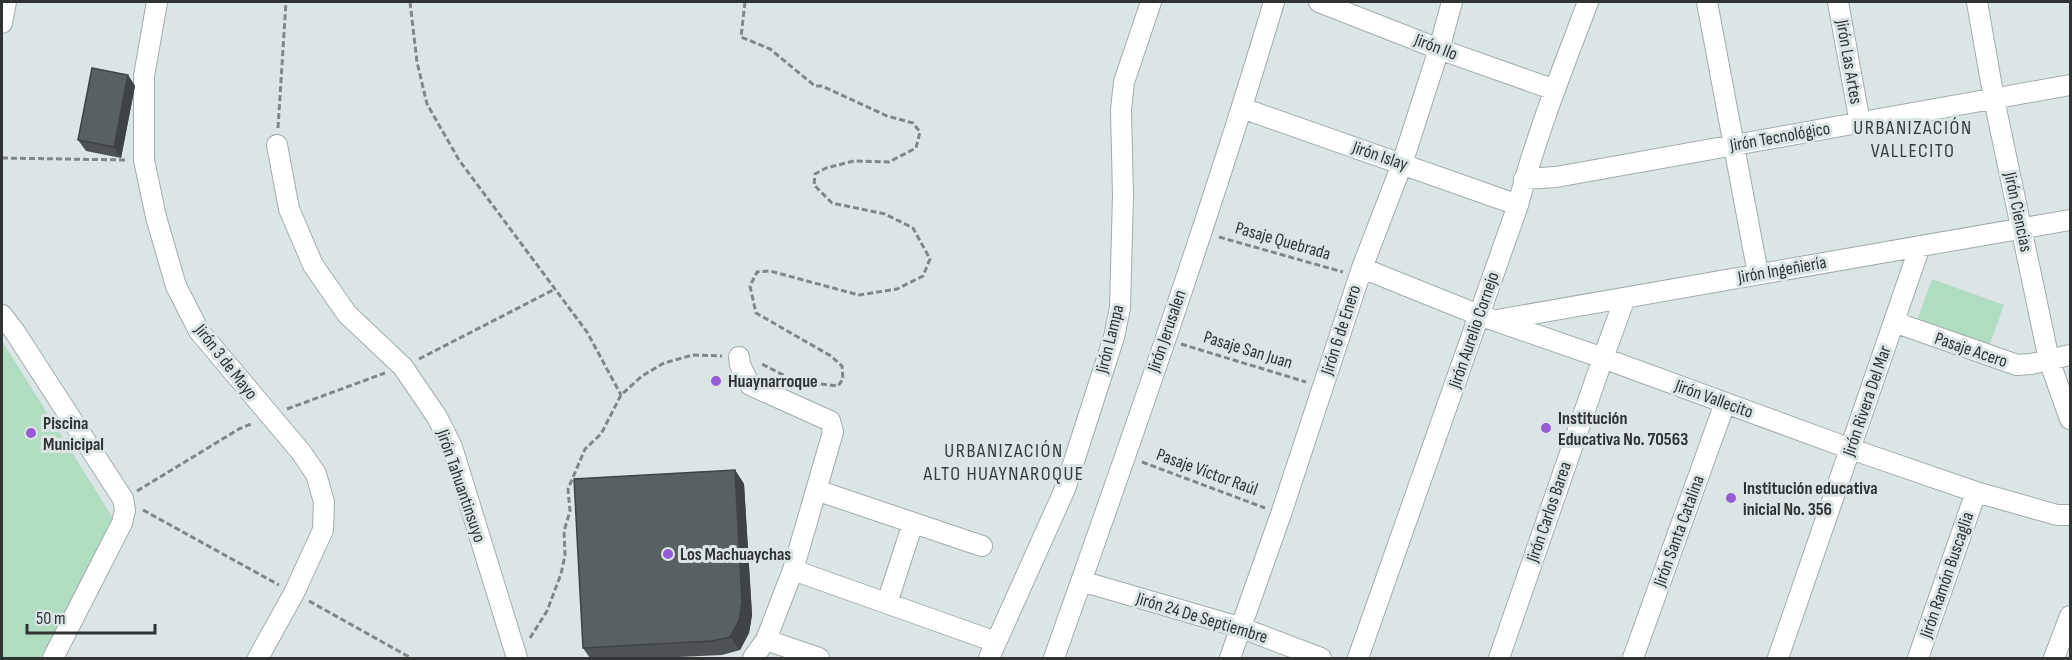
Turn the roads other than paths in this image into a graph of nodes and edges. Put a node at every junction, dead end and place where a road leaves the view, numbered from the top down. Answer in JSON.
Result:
{"nodes":[{"id":1,"x":6,"y":2,"type":"edge"},
{"id":2,"x":157,"y":2,"type":"edge"},
{"id":3,"x":1151,"y":2,"type":"edge"},
{"id":4,"x":1274,"y":2,"type":"edge"},
{"id":5,"x":1319,"y":2,"type":"edge"},
{"id":6,"x":1452,"y":2,"type":"edge"},
{"id":7,"x":1588,"y":2,"type":"edge"},
{"id":8,"x":1707,"y":2,"type":"edge"},
{"id":9,"x":1838,"y":2,"type":"edge"},
{"id":10,"x":1977,"y":2,"type":"edge"},
{"id":11,"x":2,"y":23,"type":"edge"},
{"id":12,"x":1439,"y":49,"type":"junction"},
{"id":13,"x":2070,"y":85,"type":"edge"},
{"id":14,"x":1555,"y":90,"type":"junction"},
{"id":15,"x":1994,"y":99,"type":"junction"},
{"id":16,"x":1242,"y":108,"type":"junction"},
{"id":17,"x":1860,"y":123,"type":"junction"},
{"id":18,"x":277,"y":145,"type":"road end"},
{"id":19,"x":1735,"y":145,"type":"junction"},
{"id":20,"x":1402,"y":164,"type":"junction"},
{"id":21,"x":1524,"y":179,"type":"junction"},
{"id":22,"x":1518,"y":205,"type":"junction"},
{"id":23,"x":2070,"y":220,"type":"edge"},
{"id":24,"x":2021,"y":229,"type":"junction"},
{"id":25,"x":1920,"y":246,"type":"junction"},
{"id":26,"x":1360,"y":272,"type":"junction"},
{"id":27,"x":1758,"y":274,"type":"junction"},
{"id":28,"x":1625,"y":298,"type":"junction"},
{"id":29,"x":2,"y":315,"type":"edge"},
{"id":30,"x":1486,"y":318,"type":"junction"},
{"id":31,"x":1894,"y":322,"type":"junction"},
{"id":32,"x":2070,"y":355,"type":"edge"},
{"id":33,"x":739,"y":357,"type":"road end"},
{"id":34,"x":1603,"y":358,"type":"junction"},
{"id":35,"x":2049,"y":360,"type":"junction"},
{"id":36,"x":1725,"y":403,"type":"junction"},
{"id":37,"x":2070,"y":419,"type":"edge"},
{"id":38,"x":1851,"y":449,"type":"junction"},
{"id":39,"x":816,"y":490,"type":"junction"},
{"id":40,"x":1976,"y":492,"type":"junction"},
{"id":41,"x":2070,"y":515,"type":"edge"},
{"id":42,"x":913,"y":523,"type":"junction"},
{"id":43,"x":982,"y":546,"type":"dead end"},
{"id":44,"x":793,"y":570,"type":"junction"},
{"id":45,"x":1081,"y":581,"type":"junction"},
{"id":46,"x":887,"y":603,"type":"junction"},
{"id":47,"x":2070,"y":616,"type":"edge"},
{"id":48,"x":1239,"y":627,"type":"junction"},
{"id":49,"x":766,"y":640,"type":"junction"},
{"id":50,"x":993,"y":650,"type":"edge"},
{"id":51,"x":523,"y":653,"type":"edge"},
{"id":52,"x":53,"y":658,"type":"edge"},
{"id":53,"x":258,"y":658,"type":"edge"},
{"id":54,"x":753,"y":658,"type":"edge"},
{"id":55,"x":819,"y":658,"type":"edge"},
{"id":56,"x":1054,"y":658,"type":"edge"},
{"id":57,"x":1230,"y":658,"type":"edge"},
{"id":58,"x":1321,"y":658,"type":"edge"},
{"id":59,"x":1358,"y":658,"type":"edge"},
{"id":60,"x":1499,"y":658,"type":"edge"},
{"id":61,"x":1633,"y":658,"type":"edge"},
{"id":62,"x":1778,"y":658,"type":"edge"},
{"id":63,"x":1918,"y":658,"type":"edge"},
{"id":64,"x":2054,"y":658,"type":"edge"}],
"edges":[{"from":1,"to":11,"type":"street"},
{"from":2,"to":53,"type":"street","name":"Jirón 3 de Mayo"},
{"from":3,"to":50,"type":"street","name":"Jirón Lampa"},
{"from":4,"to":16,"type":"street","name":"Jirón Jerusalen"},
{"from":5,"to":12,"type":"street","name":"Jirón Ilo"},
{"from":6,"to":12,"type":"street","name":"Jirón 6 de Enero"},
{"from":7,"to":14,"type":"street","name":"Jirón Aurelio Cornejo"},
{"from":8,"to":19,"type":"street"},
{"from":9,"to":17,"type":"street","name":"Jirón Las Artes"},
{"from":10,"to":15,"type":"street","name":"Jirón Ciencias"},
{"from":12,"to":14,"type":"street","name":"Jirón Ilo"},
{"from":12,"to":20,"type":"street","name":"Jirón 6 de Enero"},
{"from":13,"to":15,"type":"street","name":"Jirón Tecnológico"},
{"from":14,"to":21,"type":"street","name":"Jirón Aurelio Cornejo"},
{"from":15,"to":17,"type":"street","name":"Jirón Tecnológico"},
{"from":15,"to":24,"type":"street","name":"Jirón Ciencias"},
{"from":16,"to":20,"type":"street","name":"Jirón Islay"},
{"from":16,"to":45,"type":"street","name":"Jirón Jerusalen"},
{"from":17,"to":19,"type":"street","name":"Jirón Tecnológico"},
{"from":18,"to":51,"type":"street","name":"Jirón Tahuantinsuyo"},
{"from":19,"to":21,"type":"street","name":"Jirón Tecnológico"},
{"from":19,"to":27,"type":"street"},
{"from":20,"to":22,"type":"street","name":"Jirón Islay"},
{"from":20,"to":26,"type":"street","name":"Jirón 6 de Enero"},
{"from":21,"to":22,"type":"street","name":"Jirón Aurelio Cornejo"},
{"from":22,"to":30,"type":"street","name":"Jirón Aurelio Cornejo"},
{"from":23,"to":24,"type":"street","name":"Jirón Ingeñiería"},
{"from":24,"to":25,"type":"street","name":"Jirón Ingeñiería"},
{"from":24,"to":35,"type":"street","name":"Jirón Ciencias"},
{"from":25,"to":27,"type":"street","name":"Jirón Ingeñiería"},
{"from":25,"to":31,"type":"street","name":"Jirón Rivera Del Mar"},
{"from":26,"to":30,"type":"street","name":"Jirón Vallecito"},
{"from":26,"to":48,"type":"street","name":"Jirón 6 de Enero"},
{"from":27,"to":28,"type":"street","name":"Jirón Ingeñiería"},
{"from":28,"to":30,"type":"street","name":"Jirón Ingeñiería"},
{"from":28,"to":34,"type":"street","name":"Jirón Carlos Barea"},
{"from":29,"to":52,"type":"street"},
{"from":30,"to":34,"type":"street","name":"Jirón Vallecito"},
{"from":30,"to":59,"type":"street","name":"Jirón Aurelio Cornejo"},
{"from":31,"to":35,"type":"street","name":"Pasaje Acero"},
{"from":31,"to":38,"type":"street","name":"Jirón Rivera Del Mar"},
{"from":32,"to":35,"type":"street","name":"Pasaje Acero"},
{"from":33,"to":39,"type":"street"},
{"from":34,"to":36,"type":"street","name":"Jirón Vallecito"},
{"from":34,"to":60,"type":"street","name":"Jirón Carlos Barea"},
{"from":35,"to":37,"type":"street","name":"Jirón Ciencias"},
{"from":36,"to":38,"type":"street","name":"Jirón Vallecito"},
{"from":36,"to":61,"type":"street","name":"Jirón Santa Catalina"},
{"from":38,"to":40,"type":"street","name":"Jirón Vallecito"},
{"from":38,"to":62,"type":"street","name":"Jirón Rivera Del Mar"},
{"from":39,"to":42,"type":"street"},
{"from":39,"to":44,"type":"street"},
{"from":40,"to":41,"type":"street","name":"Jirón Vallecito"},
{"from":40,"to":63,"type":"street","name":"Jirón Ramón Buscaglia"},
{"from":42,"to":43,"type":"street"},
{"from":42,"to":46,"type":"street"},
{"from":44,"to":46,"type":"street"},
{"from":44,"to":49,"type":"street"},
{"from":45,"to":48,"type":"street","name":"Jirón 24 De Septiembre"},
{"from":45,"to":56,"type":"street","name":"Jirón Jerusalen"},
{"from":46,"to":50,"type":"street"},
{"from":47,"to":64,"type":"street"},
{"from":48,"to":57,"type":"street","name":"Jirón 6 de Enero"},
{"from":48,"to":58,"type":"street","name":"Jirón 24 De Septiembre"},
{"from":49,"to":54,"type":"street"},
{"from":49,"to":55,"type":"street"}]}
